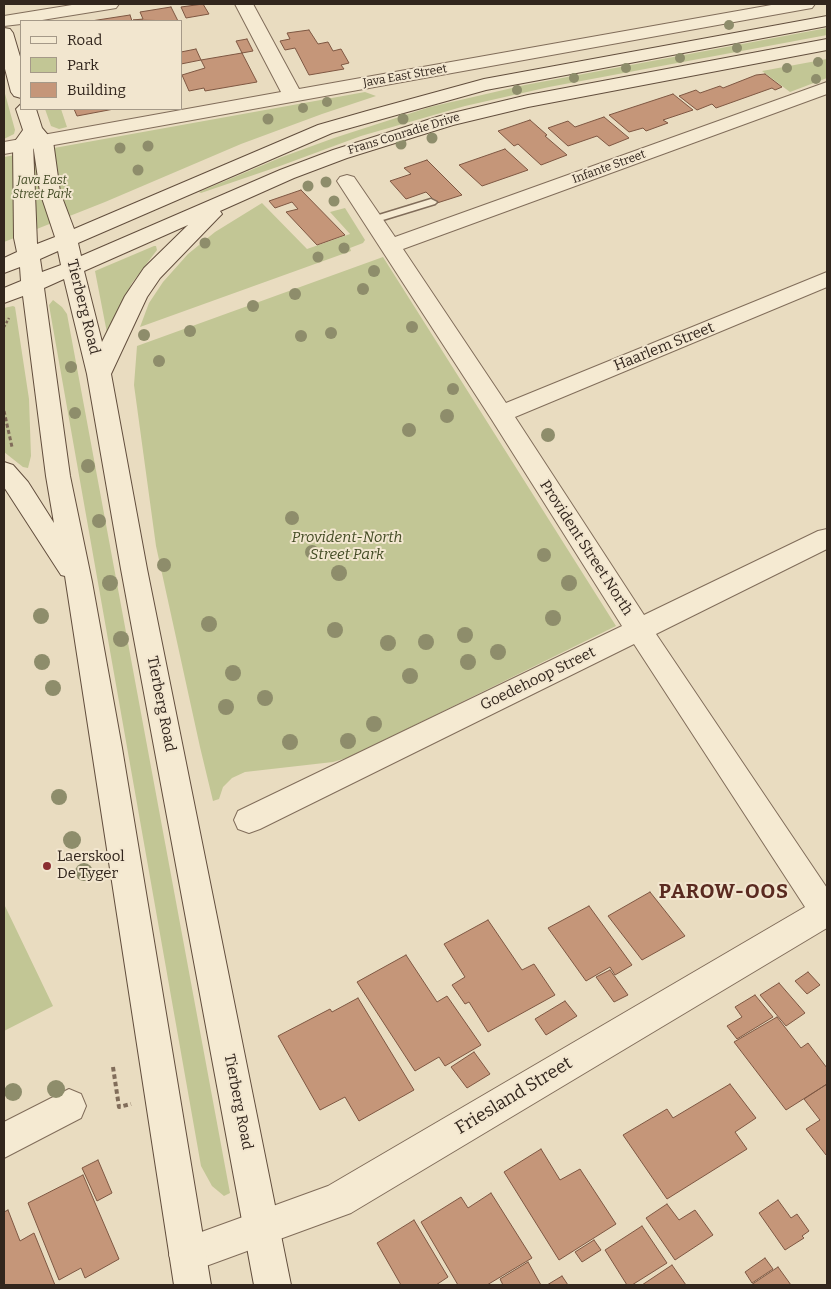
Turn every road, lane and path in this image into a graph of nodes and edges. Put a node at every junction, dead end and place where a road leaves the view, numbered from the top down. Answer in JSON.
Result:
{"nodes":[{"id":1,"x":110,"y":4,"type":"edge"},
{"id":2,"x":244,"y":4,"type":"edge"},
{"id":3,"x":806,"y":4,"type":"edge"},
{"id":4,"x":778,"y":6,"type":"edge"},
{"id":5,"x":827,"y":20,"type":"edge"},
{"id":6,"x":4,"y":21,"type":"edge"},
{"id":7,"x":4,"y":33,"type":"edge"},
{"id":8,"x":827,"y":44,"type":"edge"},
{"id":9,"x":827,"y":88,"type":"edge"},
{"id":10,"x":20,"y":89,"type":"edge"},
{"id":11,"x":293,"y":96,"type":"junction"},
{"id":12,"x":26,"y":110,"type":"edge"},
{"id":13,"x":26,"y":141,"type":"edge"},
{"id":14,"x":347,"y":181,"type":"dead end"},
{"id":15,"x":227,"y":200,"type":"junction"},
{"id":16,"x":431,"y":202,"type":"dead end"},
{"id":17,"x":373,"y":220,"type":"junction"},
{"id":18,"x":67,"y":240,"type":"junction"},
{"id":19,"x":390,"y":246,"type":"junction"},
{"id":20,"x":29,"y":256,"type":"junction"},
{"id":21,"x":4,"y":266,"type":"edge"},
{"id":22,"x":72,"y":268,"type":"junction"},
{"id":23,"x":827,"y":279,"type":"edge"},
{"id":24,"x":32,"y":284,"type":"junction"},
{"id":25,"x":4,"y":296,"type":"edge"},
{"id":26,"x":99,"y":374,"type":"junction"},
{"id":27,"x":4,"y":411,"type":"edge"},
{"id":28,"x":501,"y":414,"type":"junction"},
{"id":29,"x":8,"y":459,"type":"edge"},
{"id":30,"x":827,"y":538,"type":"edge"},
{"id":31,"x":79,"y":582,"type":"junction"},
{"id":32,"x":639,"y":630,"type":"junction"},
{"id":33,"x":249,"y":820,"type":"dead end"},
{"id":34,"x":827,"y":912,"type":"edge"},
{"id":35,"x":112,"y":1067,"type":"dead end"},
{"id":36,"x":131,"y":1104,"type":"dead end"},
{"id":37,"x":69,"y":1106,"type":"dead end"},
{"id":38,"x":4,"y":1141,"type":"edge"},
{"id":39,"x":263,"y":1228,"type":"junction"},
{"id":40,"x":190,"y":1270,"type":"edge"},
{"id":41,"x":272,"y":1276,"type":"edge"}],
"edges":[{"from":1,"to":6,"type":"street"},
{"from":2,"to":11,"type":"street"},
{"from":3,"to":4,"type":"street","name":"Java East Street"},
{"from":4,"to":11,"type":"street","name":"Java East Street"},
{"from":5,"to":18,"type":"street","name":"Frans Conradie Drive"},
{"from":7,"to":10,"type":"street"},
{"from":8,"to":15,"type":"street","name":"Frans Conradie Drive"},
{"from":9,"to":19,"type":"street","name":"Infante Street"},
{"from":11,"to":13,"type":"street","name":"Java East Street"},
{"from":12,"to":13,"type":"street","name":"Tierberg Road"},
{"from":13,"to":18,"type":"street","name":"Tierberg Road"},
{"from":13,"to":20,"type":"street","name":"Tierberg Road"},
{"from":14,"to":17,"type":"street","name":"Provident Street North"},
{"from":15,"to":22,"type":"street","name":"Frans Conradie Drive"},
{"from":15,"to":26,"type":"street"},
{"from":16,"to":17,"type":"lane"},
{"from":17,"to":19,"type":"street","name":"Provident Street North"},
{"from":18,"to":20,"type":"street","name":"Frans Conradie Drive"},
{"from":18,"to":22,"type":"street","name":"Tierberg Road"},
{"from":19,"to":28,"type":"street","name":"Provident Street North"},
{"from":20,"to":21,"type":"street","name":"Frans Conradie Drive"},
{"from":20,"to":24,"type":"street","name":"Tierberg Road"},
{"from":22,"to":24,"type":"street","name":"Frans Conradie Drive"},
{"from":22,"to":26,"type":"street","name":"Tierberg Road"},
{"from":23,"to":28,"type":"street","name":"Haarlem Street"},
{"from":24,"to":25,"type":"street","name":"Frans Conradie Drive"},
{"from":24,"to":31,"type":"street","name":"Tierberg Road"},
{"from":26,"to":39,"type":"street","name":"Tierberg Road"},
{"from":27,"to":29,"type":"path"},
{"from":28,"to":32,"type":"street","name":"Provident Street North"},
{"from":29,"to":31,"type":"street"},
{"from":30,"to":32,"type":"street","name":"Goedehoop Street"},
{"from":31,"to":40,"type":"street","name":"Tierberg Road"},
{"from":32,"to":33,"type":"street","name":"Goedehoop Street"},
{"from":32,"to":34,"type":"street","name":"Provident Street North"},
{"from":34,"to":39,"type":"street","name":"Friesland Street"},
{"from":35,"to":36,"type":"path"},
{"from":37,"to":38,"type":"street"},
{"from":39,"to":40,"type":"street","name":"Friesland Street"},
{"from":39,"to":41,"type":"street","name":"Tierberg Road"}]}
